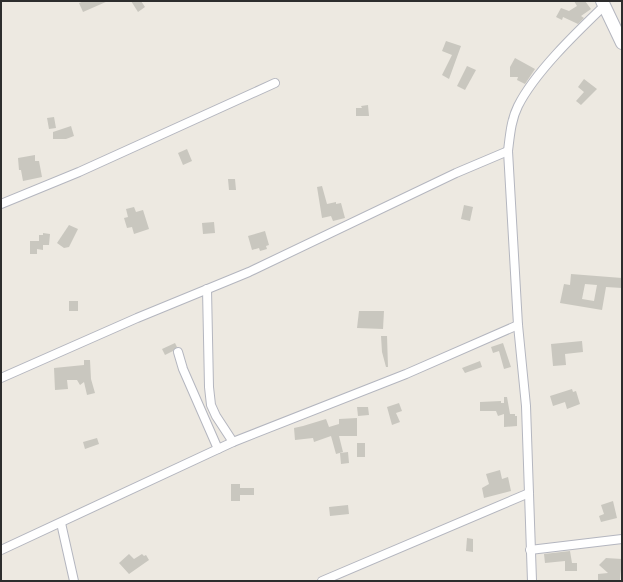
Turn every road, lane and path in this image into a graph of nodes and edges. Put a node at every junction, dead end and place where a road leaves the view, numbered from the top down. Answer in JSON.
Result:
{"nodes":[{"id":1,"x":603,"y":3,"type":"edge"},
{"id":2,"x":622,"y":43,"type":"edge"},
{"id":3,"x":275,"y":82,"type":"dead end"},
{"id":4,"x":508,"y":151,"type":"junction"},
{"id":5,"x":1,"y":204,"type":"edge"},
{"id":6,"x":207,"y":289,"type":"junction"},
{"id":7,"x":518,"y":325,"type":"junction"},
{"id":8,"x":178,"y":352,"type":"dead end"},
{"id":9,"x":1,"y":378,"type":"edge"},
{"id":10,"x":233,"y":442,"type":"junction"},
{"id":11,"x":218,"y":449,"type":"junction"},
{"id":12,"x":529,"y":493,"type":"junction"},
{"id":13,"x":61,"y":523,"type":"junction"},
{"id":14,"x":622,"y":539,"type":"edge"},
{"id":15,"x":1,"y":550,"type":"edge"},
{"id":16,"x":530,"y":550,"type":"junction"},
{"id":17,"x":74,"y":581,"type":"edge"},
{"id":18,"x":322,"y":581,"type":"edge"},
{"id":19,"x":532,"y":581,"type":"edge"}],
"edges":[{"from":1,"to":2,"type":"street"},
{"from":1,"to":4,"type":"street"},
{"from":3,"to":5,"type":"street"},
{"from":4,"to":6,"type":"street"},
{"from":4,"to":7,"type":"street"},
{"from":6,"to":9,"type":"street"},
{"from":6,"to":10,"type":"street"},
{"from":7,"to":10,"type":"street"},
{"from":7,"to":12,"type":"street"},
{"from":8,"to":11,"type":"street"},
{"from":10,"to":11,"type":"street"},
{"from":11,"to":13,"type":"street"},
{"from":12,"to":16,"type":"street"},
{"from":12,"to":18,"type":"street"},
{"from":13,"to":15,"type":"street"},
{"from":13,"to":17,"type":"street"},
{"from":14,"to":16,"type":"street"},
{"from":16,"to":19,"type":"street"}]}
